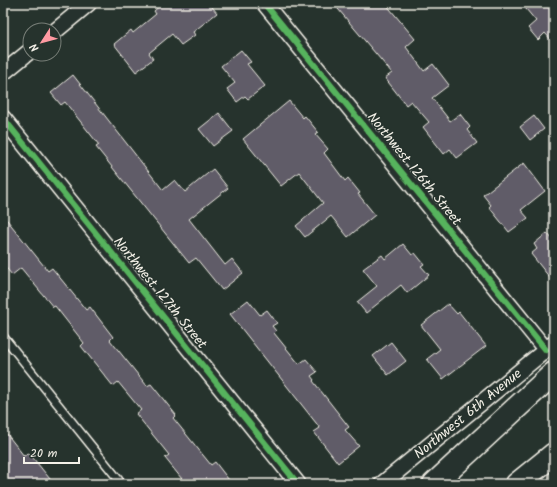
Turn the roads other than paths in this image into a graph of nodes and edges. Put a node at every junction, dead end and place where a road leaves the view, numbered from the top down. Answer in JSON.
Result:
{"nodes":[{"id":1,"x":90,"y":3,"type":"edge"},
{"id":2,"x":264,"y":3,"type":"edge"},
{"id":3,"x":62,"y":26,"type":"edge"},
{"id":4,"x":22,"y":58,"type":"edge"},
{"id":5,"x":3,"y":73,"type":"edge"},
{"id":6,"x":3,"y":118,"type":"edge"},
{"id":7,"x":3,"y":336,"type":"edge"},
{"id":8,"x":550,"y":347,"type":"edge"},
{"id":9,"x":554,"y":373,"type":"edge"},
{"id":10,"x":554,"y":454,"type":"edge"},
{"id":11,"x":122,"y":484,"type":"edge"},
{"id":12,"x":298,"y":484,"type":"edge"},
{"id":13,"x":382,"y":484,"type":"edge"},
{"id":14,"x":434,"y":484,"type":"edge"},
{"id":15,"x":516,"y":484,"type":"edge"}],
"edges":[{"from":1,"to":3,"type":"street"},
{"from":2,"to":8,"type":"street","name":"Northwest 126th Street"},
{"from":4,"to":5,"type":"street"},
{"from":6,"to":12,"type":"street","name":"Northwest 127th Street"},
{"from":7,"to":11,"type":"lane"},
{"from":8,"to":13,"type":"street","name":"Northwest 6th Avenue"},
{"from":9,"to":14,"type":"highway"},
{"from":10,"to":15,"type":"highway"}]}
